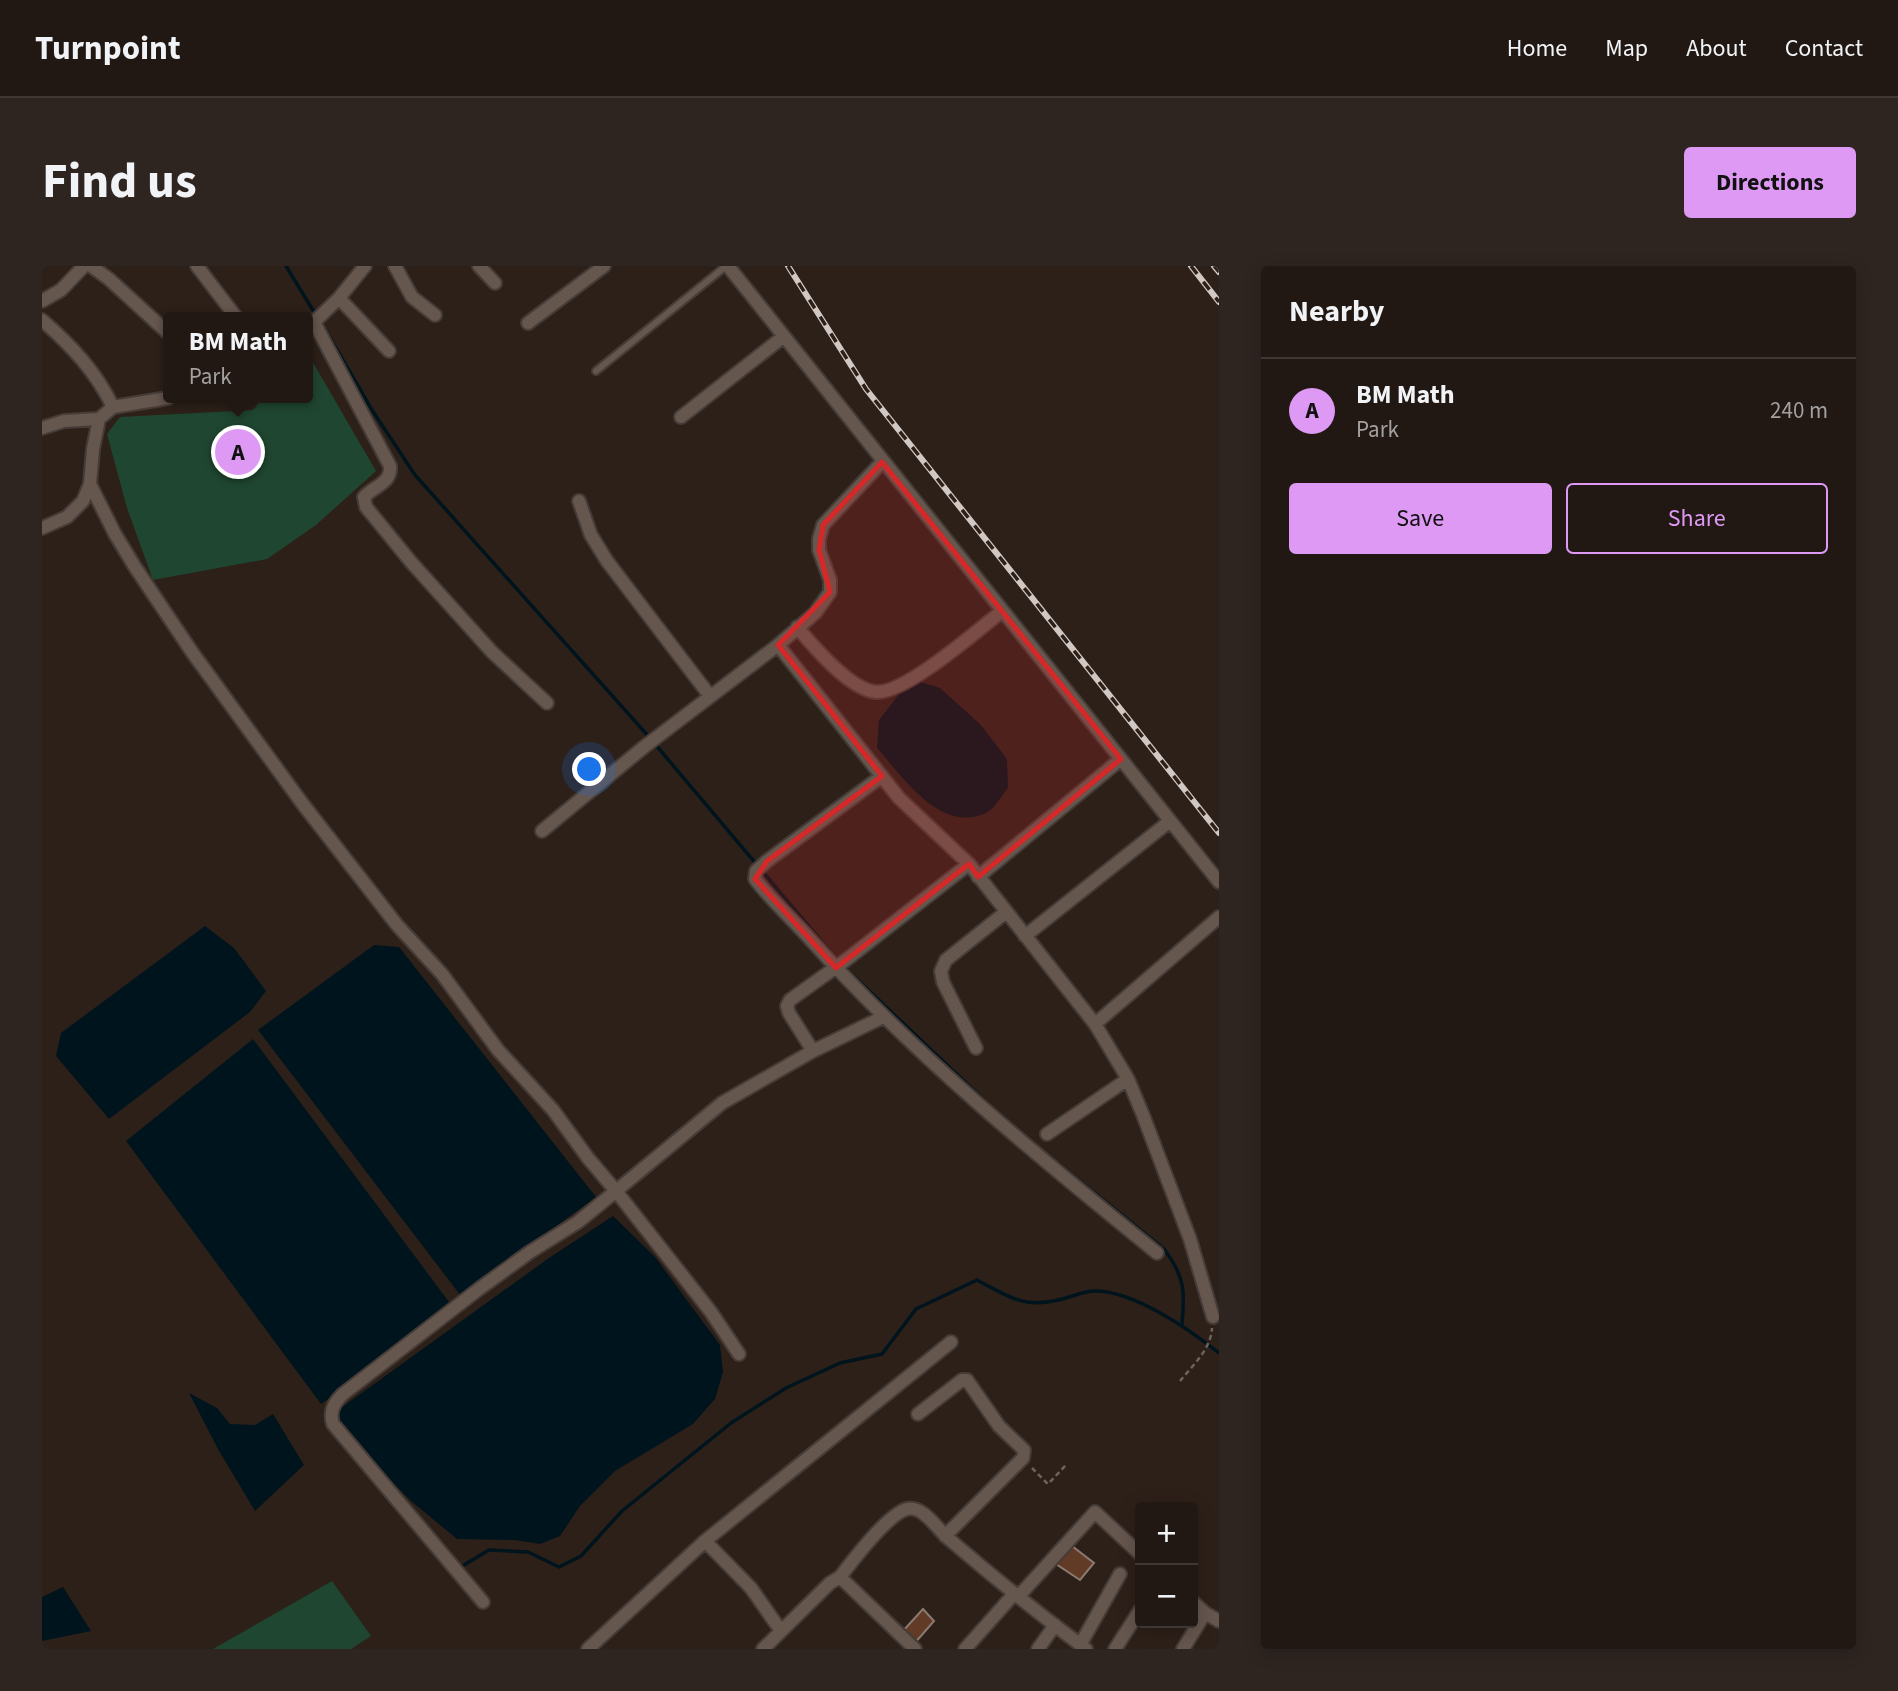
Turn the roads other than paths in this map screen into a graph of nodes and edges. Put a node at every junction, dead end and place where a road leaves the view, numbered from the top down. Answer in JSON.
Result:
{"nodes":[{"id":1,"x":84,"y":266,"type":"edge"},
{"id":2,"x":91,"y":266,"type":"edge"},
{"id":3,"x":197,"y":266,"type":"edge"},
{"id":4,"x":365,"y":266,"type":"edge"},
{"id":5,"x":395,"y":266,"type":"edge"},
{"id":6,"x":479,"y":266,"type":"edge"},
{"id":7,"x":604,"y":266,"type":"edge"},
{"id":8,"x":727,"y":266,"type":"edge"},
{"id":9,"x":495,"y":283,"type":"dead end"},
{"id":10,"x":339,"y":298,"type":"junction"},
{"id":11,"x":42,"y":301,"type":"edge"},
{"id":12,"x":232,"y":312,"type":"edge"},
{"id":13,"x":435,"y":315,"type":"dead end"},
{"id":14,"x":42,"y":320,"type":"edge"},
{"id":15,"x":315,"y":320,"type":"edge"},
{"id":16,"x":528,"y":323,"type":"dead end"},
{"id":17,"x":163,"y":328,"type":"edge"},
{"id":18,"x":783,"y":337,"type":"junction"},
{"id":19,"x":389,"y":351,"type":"dead end"},
{"id":20,"x":596,"y":371,"type":"dead end"},
{"id":21,"x":163,"y":399,"type":"edge"},
{"id":22,"x":113,"y":407,"type":"junction"},
{"id":23,"x":681,"y":417,"type":"dead end"},
{"id":24,"x":99,"y":419,"type":"junction"},
{"id":25,"x":42,"y":428,"type":"edge"},
{"id":26,"x":882,"y":462,"type":"junction"},
{"id":27,"x":90,"y":484,"type":"junction"},
{"id":28,"x":579,"y":501,"type":"dead end"},
{"id":29,"x":42,"y":528,"type":"edge"},
{"id":30,"x":1002,"y":611,"type":"junction"},
{"id":31,"x":797,"y":627,"type":"junction"},
{"id":32,"x":778,"y":645,"type":"junction"},
{"id":33,"x":710,"y":696,"type":"junction"},
{"id":34,"x":547,"y":703,"type":"dead end"},
{"id":35,"x":1121,"y":759,"type":"junction"},
{"id":36,"x":882,"y":776,"type":"junction"},
{"id":37,"x":1170,"y":821,"type":"junction"},
{"id":38,"x":542,"y":831,"type":"dead end"},
{"id":39,"x":969,"y":864,"type":"junction"},
{"id":40,"x":978,"y":877,"type":"junction"},
{"id":41,"x":1219,"y":882,"type":"edge"},
{"id":42,"x":1006,"y":912,"type":"junction"},
{"id":43,"x":1219,"y":917,"type":"edge"},
{"id":44,"x":1025,"y":936,"type":"junction"},
{"id":45,"x":840,"y":965,"type":"junction"},
{"id":46,"x":883,"y":1017,"type":"junction"},
{"id":47,"x":1095,"y":1024,"type":"junction"},
{"id":48,"x":976,"y":1048,"type":"dead end"},
{"id":49,"x":813,"y":1051,"type":"junction"},
{"id":50,"x":1128,"y":1079,"type":"junction"},
{"id":51,"x":1047,"y":1134,"type":"dead end"},
{"id":52,"x":616,"y":1191,"type":"junction"},
{"id":53,"x":1157,"y":1254,"type":"dead end"},
{"id":54,"x":1213,"y":1317,"type":"road end"},
{"id":55,"x":951,"y":1342,"type":"dead end"},
{"id":56,"x":739,"y":1354,"type":"dead end"},
{"id":57,"x":918,"y":1413,"type":"dead end"},
{"id":58,"x":945,"y":1536,"type":"junction"},
{"id":59,"x":705,"y":1541,"type":"junction"},
{"id":60,"x":1135,"y":1549,"type":"edge"},
{"id":61,"x":1120,"y":1574,"type":"dead end"},
{"id":62,"x":840,"y":1577,"type":"junction"},
{"id":63,"x":1016,"y":1596,"type":"junction"},
{"id":64,"x":483,"y":1602,"type":"dead end"},
{"id":65,"x":1198,"y":1607,"type":"edge"},
{"id":66,"x":1205,"y":1613,"type":"junction"},
{"id":67,"x":1135,"y":1618,"type":"edge"},
{"id":68,"x":1219,"y":1621,"type":"edge"},
{"id":69,"x":1055,"y":1625,"type":"junction"},
{"id":70,"x":779,"y":1640,"type":"edge"},
{"id":71,"x":1083,"y":1647,"type":"edge"},
{"id":72,"x":588,"y":1649,"type":"edge"},
{"id":73,"x":763,"y":1649,"type":"edge"},
{"id":74,"x":915,"y":1649,"type":"edge"},
{"id":75,"x":965,"y":1649,"type":"edge"},
{"id":76,"x":1038,"y":1649,"type":"edge"},
{"id":77,"x":1115,"y":1649,"type":"edge"},
{"id":78,"x":1183,"y":1649,"type":"edge"}],
"edges":[{"from":1,"to":11,"type":"street"},
{"from":2,"to":17,"type":"street"},
{"from":3,"to":12,"type":"street"},
{"from":4,"to":10,"type":"street"},
{"from":5,"to":13,"type":"street"},
{"from":6,"to":9,"type":"street"},
{"from":7,"to":16,"type":"street"},
{"from":8,"to":18,"type":"street"},
{"from":8,"to":20,"type":"lane"},
{"from":10,"to":15,"type":"street"},
{"from":10,"to":19,"type":"street"},
{"from":14,"to":22,"type":"street"},
{"from":15,"to":34,"type":"street"},
{"from":18,"to":23,"type":"street"},
{"from":18,"to":26,"type":"street"},
{"from":21,"to":22,"type":"street"},
{"from":22,"to":24,"type":"street"},
{"from":24,"to":25,"type":"street"},
{"from":24,"to":27,"type":"street"},
{"from":26,"to":30,"type":"street"},
{"from":26,"to":31,"type":"street"},
{"from":27,"to":29,"type":"street"},
{"from":27,"to":52,"type":"street"},
{"from":28,"to":33,"type":"street"},
{"from":30,"to":31,"type":"street"},
{"from":30,"to":35,"type":"street"},
{"from":31,"to":32,"type":"street"},
{"from":32,"to":33,"type":"street"},
{"from":32,"to":36,"type":"street"},
{"from":33,"to":38,"type":"street"},
{"from":35,"to":37,"type":"street"},
{"from":35,"to":40,"type":"street"},
{"from":36,"to":39,"type":"street"},
{"from":36,"to":45,"type":"street"},
{"from":37,"to":41,"type":"street"},
{"from":37,"to":44,"type":"street"},
{"from":39,"to":40,"type":"street"},
{"from":39,"to":45,"type":"street"},
{"from":40,"to":42,"type":"street"},
{"from":42,"to":44,"type":"street"},
{"from":42,"to":48,"type":"street"},
{"from":43,"to":47,"type":"street"},
{"from":44,"to":47,"type":"street"},
{"from":45,"to":46,"type":"street"},
{"from":45,"to":49,"type":"street"},
{"from":46,"to":49,"type":"street"},
{"from":46,"to":53,"type":"street"},
{"from":47,"to":50,"type":"street"},
{"from":49,"to":52,"type":"street"},
{"from":50,"to":51,"type":"street"},
{"from":50,"to":54,"type":"street"},
{"from":52,"to":56,"type":"street"},
{"from":52,"to":64,"type":"street"},
{"from":55,"to":59,"type":"street"},
{"from":57,"to":58,"type":"street"},
{"from":58,"to":62,"type":"street"},
{"from":58,"to":63,"type":"street"},
{"from":59,"to":70,"type":"street"},
{"from":59,"to":72,"type":"street"},
{"from":60,"to":63,"type":"street"},
{"from":61,"to":71,"type":"street"},
{"from":62,"to":70,"type":"street"},
{"from":62,"to":74,"type":"street"},
{"from":63,"to":69,"type":"street"},
{"from":63,"to":75,"type":"street"},
{"from":65,"to":66,"type":"street"},
{"from":66,"to":68,"type":"street"},
{"from":66,"to":78,"type":"street"},
{"from":67,"to":77,"type":"street"},
{"from":69,"to":71,"type":"street"},
{"from":69,"to":76,"type":"street"},
{"from":70,"to":73,"type":"street"}]}
